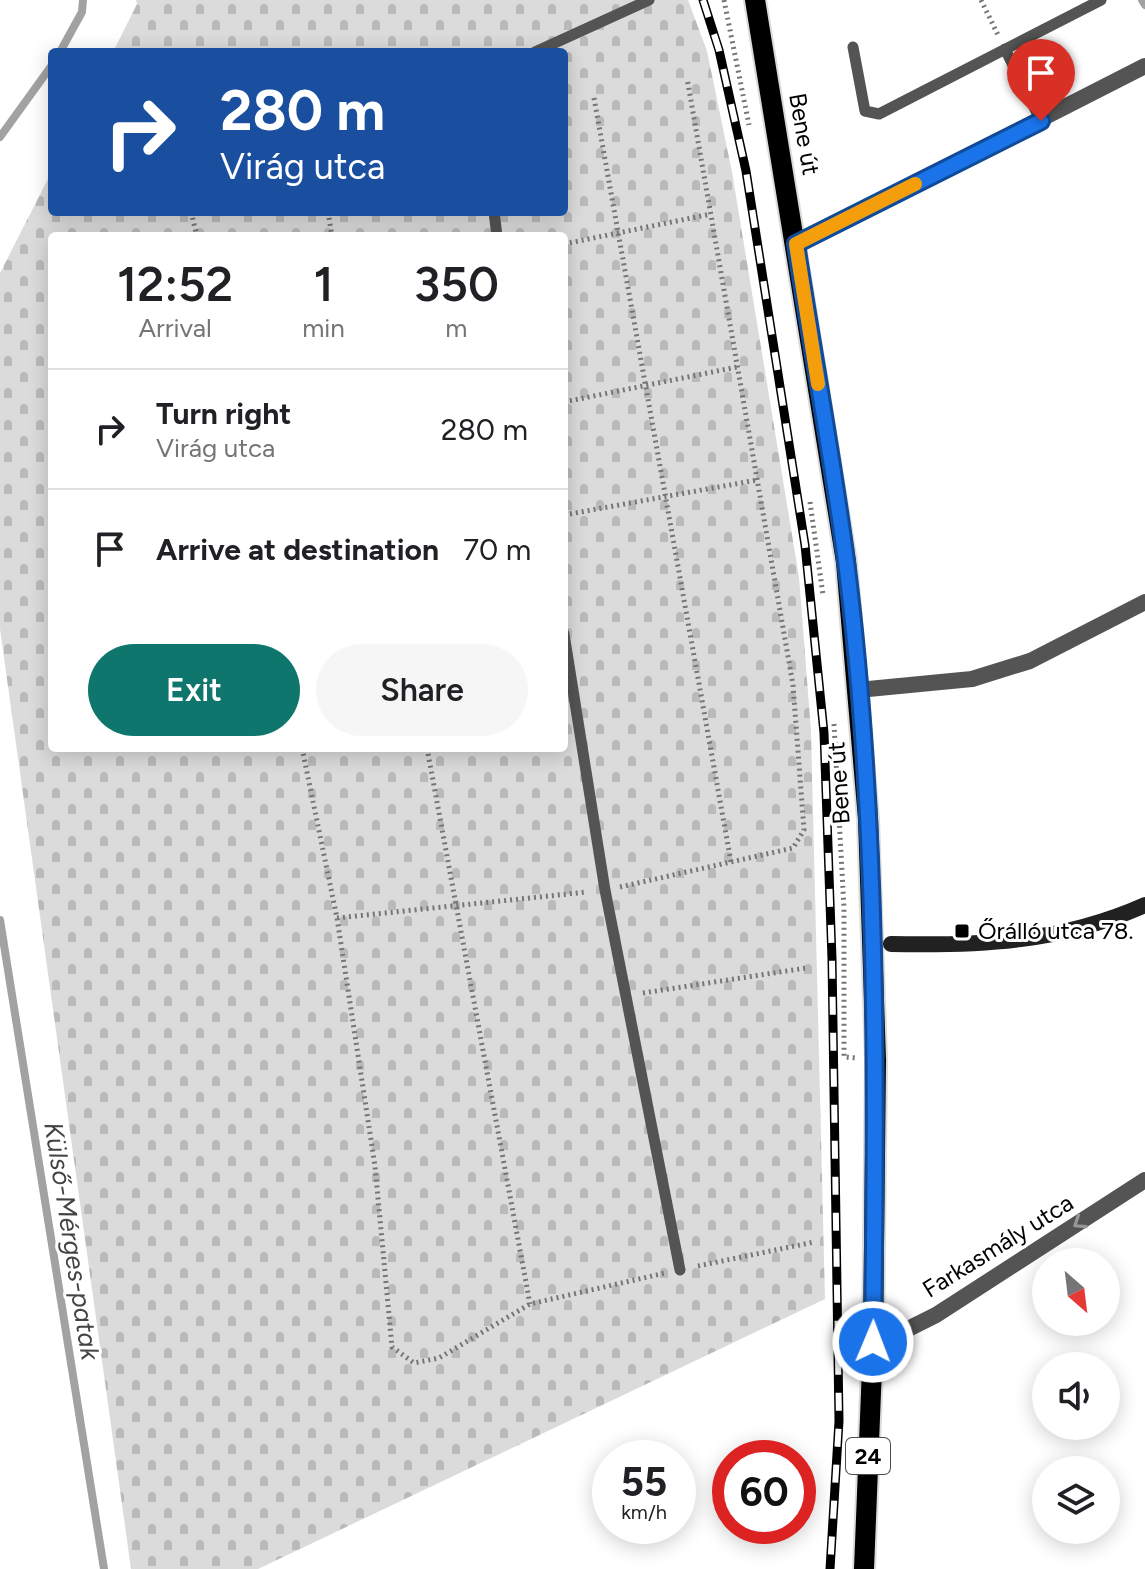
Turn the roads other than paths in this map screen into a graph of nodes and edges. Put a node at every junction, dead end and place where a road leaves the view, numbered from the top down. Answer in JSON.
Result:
{"nodes":[{"id":1,"x":649,"y":0,"type":"edge"},
{"id":2,"x":755,"y":0,"type":"edge"},
{"id":3,"x":1101,"y":0,"type":"edge"},
{"id":4,"x":853,"y":47,"type":"dead end"},
{"id":5,"x":544,"y":48,"type":"edge"},
{"id":6,"x":1005,"y":49,"type":"junction"},
{"id":7,"x":1144,"y":68,"type":"edge"},
{"id":8,"x":1041,"y":121,"type":"junction"},
{"id":9,"x":796,"y":244,"type":"junction"},
{"id":10,"x":1145,"y":602,"type":"edge"},
{"id":11,"x":568,"y":659,"type":"edge"},
{"id":12,"x":858,"y":690,"type":"junction"},
{"id":13,"x":1145,"y":905,"type":"edge"},
{"id":14,"x":883,"y":944,"type":"junction"},
{"id":15,"x":1145,"y":1180,"type":"edge"},
{"id":16,"x":680,"y":1270,"type":"dead end"},
{"id":17,"x":873,"y":1342,"type":"junction"},
{"id":18,"x":864,"y":1569,"type":"edge"}],
"edges":[{"from":1,"to":5,"type":"lane"},
{"from":2,"to":9,"type":"main road","name":"Bene út","number":"24"},
{"from":3,"to":6,"type":"lane"},
{"from":4,"to":6,"type":"lane"},
{"from":6,"to":8,"type":"lane"},
{"from":7,"to":8,"type":"street"},
{"from":8,"to":9,"type":"street"},
{"from":9,"to":12,"type":"main road","name":"Bene út","number":"24"},
{"from":10,"to":12,"type":"street"},
{"from":11,"to":16,"type":"lane"},
{"from":12,"to":14,"type":"main road","name":"Bene út","number":"24"},
{"from":13,"to":14,"type":"street"},
{"from":14,"to":17,"type":"main road","name":"Bene út","number":"24"},
{"from":15,"to":17,"type":"street","name":"Farkasmály utca","one_way":true},
{"from":17,"to":18,"type":"main road","name":"Bene út","number":"24"}]}
